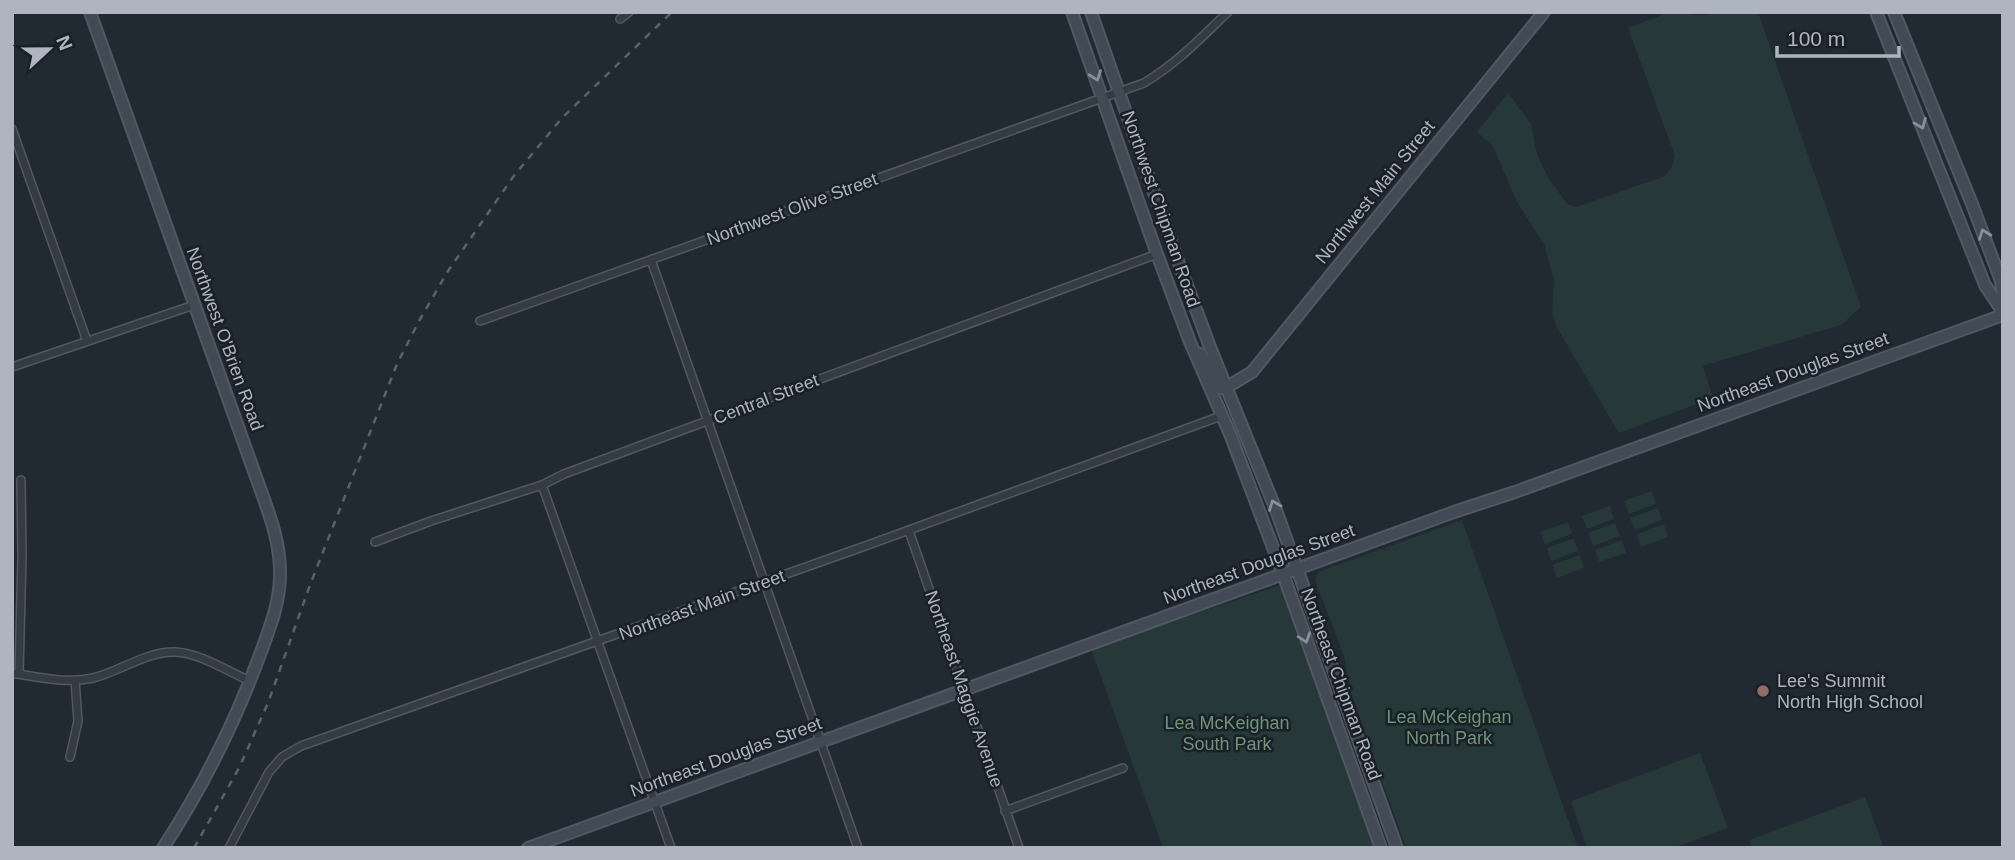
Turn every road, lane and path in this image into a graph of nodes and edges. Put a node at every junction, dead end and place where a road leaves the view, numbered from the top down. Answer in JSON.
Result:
{"nodes":[{"id":1,"x":90,"y":12,"type":"edge"},
{"id":2,"x":629,"y":12,"type":"edge"},
{"id":3,"x":1072,"y":12,"type":"edge"},
{"id":4,"x":1091,"y":12,"type":"edge"},
{"id":5,"x":1228,"y":12,"type":"edge"},
{"id":6,"x":1544,"y":12,"type":"edge"},
{"id":7,"x":1876,"y":12,"type":"edge"},
{"id":8,"x":1894,"y":12,"type":"edge"},
{"id":9,"x":620,"y":19,"type":"dead end"},
{"id":10,"x":1119,"y":92,"type":"junction"},
{"id":11,"x":1104,"y":98,"type":"junction"},
{"id":12,"x":12,"y":129,"type":"edge"},
{"id":13,"x":1947,"y":190,"type":"junction"},
{"id":14,"x":1972,"y":204,"type":"junction"},
{"id":15,"x":1157,"y":254,"type":"junction"},
{"id":16,"x":651,"y":260,"type":"junction"},
{"id":17,"x":2003,"y":299,"type":"edge"},
{"id":18,"x":194,"y":305,"type":"junction"},
{"id":19,"x":2003,"y":313,"type":"edge"},
{"id":20,"x":480,"y":321,"type":"dead end"},
{"id":21,"x":87,"y":341,"type":"junction"},
{"id":22,"x":1190,"y":342,"type":"junction"},
{"id":23,"x":12,"y":367,"type":"edge"},
{"id":24,"x":1227,"y":387,"type":"junction"},
{"id":25,"x":1222,"y":416,"type":"junction"},
{"id":26,"x":707,"y":422,"type":"junction"},
{"id":27,"x":20,"y":480,"type":"dead end"},
{"id":28,"x":542,"y":485,"type":"junction"},
{"id":29,"x":909,"y":531,"type":"junction"},
{"id":30,"x":375,"y":542,"type":"dead end"},
{"id":31,"x":1298,"y":569,"type":"junction"},
{"id":32,"x":1283,"y":574,"type":"junction"},
{"id":33,"x":764,"y":582,"type":"junction"},
{"id":34,"x":598,"y":642,"type":"junction"},
{"id":35,"x":16,"y":673,"type":"edge"},
{"id":36,"x":75,"y":680,"type":"junction"},
{"id":37,"x":250,"y":681,"type":"junction"},
{"id":38,"x":965,"y":688,"type":"junction"},
{"id":39,"x":821,"y":740,"type":"junction"},
{"id":40,"x":70,"y":757,"type":"dead end"},
{"id":41,"x":1123,"y":768,"type":"dead end"},
{"id":42,"x":655,"y":802,"type":"junction"},
{"id":43,"x":1005,"y":811,"type":"junction"},
{"id":44,"x":163,"y":848,"type":"edge"},
{"id":45,"x":229,"y":848,"type":"edge"},
{"id":46,"x":528,"y":848,"type":"edge"},
{"id":47,"x":671,"y":848,"type":"edge"},
{"id":48,"x":858,"y":848,"type":"edge"},
{"id":49,"x":1019,"y":848,"type":"edge"},
{"id":50,"x":1381,"y":848,"type":"edge"},
{"id":51,"x":1397,"y":848,"type":"edge"}],
"edges":[{"from":1,"to":18,"type":"main road","name":"Northwest O'Brien Road"},
{"from":2,"to":9,"type":"street"},
{"from":3,"to":11,"type":"main road","name":"Northwest Chipman Road","one_way":true},
{"from":4,"to":10,"type":"main road","name":"Northwest Chipman Road"},
{"from":5,"to":10,"type":"street","name":"Northwest Olive Street"},
{"from":6,"to":24,"type":"main road","name":"Northwest Main Street"},
{"from":7,"to":13,"type":"main road","one_way":true},
{"from":8,"to":14,"type":"main road"},
{"from":10,"to":11,"type":"street","name":"Northwest Olive Street"},
{"from":10,"to":24,"type":"main road","name":"Northwest Chipman Road"},
{"from":11,"to":15,"type":"main road","name":"Northwest Chipman Road"},
{"from":11,"to":16,"type":"street","name":"Northwest Olive Street"},
{"from":12,"to":21,"type":"street"},
{"from":13,"to":14,"type":"main road"},
{"from":13,"to":19,"type":"main road"},
{"from":17,"to":14,"type":"main road","one_way":true},
{"from":15,"to":22,"type":"main road","name":"Northwest Chipman Road"},
{"from":15,"to":26,"type":"street","name":"Central Street"},
{"from":16,"to":20,"type":"street","name":"Northwest Olive Street"},
{"from":16,"to":26,"type":"street"},
{"from":18,"to":21,"type":"street"},
{"from":18,"to":37,"type":"main road","name":"Northwest O'Brien Road"},
{"from":19,"to":31,"type":"main road","name":"Northeast Douglas Street"},
{"from":21,"to":23,"type":"street"},
{"from":22,"to":24,"type":"main road"},
{"from":22,"to":25,"type":"main road","name":"Northwest Chipman Road"},
{"from":31,"to":24,"type":"main road","name":"Northeast Chipman Road","one_way":true},
{"from":25,"to":29,"type":"street","name":"Northeast Main Street"},
{"from":25,"to":32,"type":"main road","name":"Northeast Chipman Road"},
{"from":26,"to":28,"type":"street","name":"Central Street"},
{"from":26,"to":33,"type":"street"},
{"from":27,"to":35,"type":"street"},
{"from":28,"to":30,"type":"street","name":"Central Street"},
{"from":28,"to":34,"type":"street"},
{"from":29,"to":33,"type":"street","name":"Northeast Main Street"},
{"from":29,"to":38,"type":"street","name":"Northeast Maggie Avenue"},
{"from":31,"to":32,"type":"main road","name":"Northeast Douglas Street"},
{"from":31,"to":51,"type":"main road","name":"Northeast Chipman Road"},
{"from":32,"to":38,"type":"main road","name":"Northeast Douglas Street"},
{"from":32,"to":50,"type":"main road","name":"Northeast Chipman Road","one_way":true},
{"from":33,"to":34,"type":"street","name":"Northeast Main Street"},
{"from":33,"to":39,"type":"street"},
{"from":34,"to":42,"type":"street"},
{"from":34,"to":45,"type":"street","name":"Northeast Main Street"},
{"from":35,"to":36,"type":"street"},
{"from":36,"to":37,"type":"street"},
{"from":36,"to":40,"type":"street"},
{"from":37,"to":44,"type":"main road"},
{"from":38,"to":39,"type":"main road","name":"Northeast Douglas Street"},
{"from":38,"to":43,"type":"street","name":"Northeast Maggie Avenue"},
{"from":39,"to":42,"type":"main road","name":"Northeast Douglas Street"},
{"from":39,"to":48,"type":"street"},
{"from":41,"to":43,"type":"street"},
{"from":42,"to":46,"type":"main road","name":"Northeast Douglas Street"},
{"from":42,"to":47,"type":"street"},
{"from":43,"to":49,"type":"street","name":"Northeast Maggie Avenue"}]}
